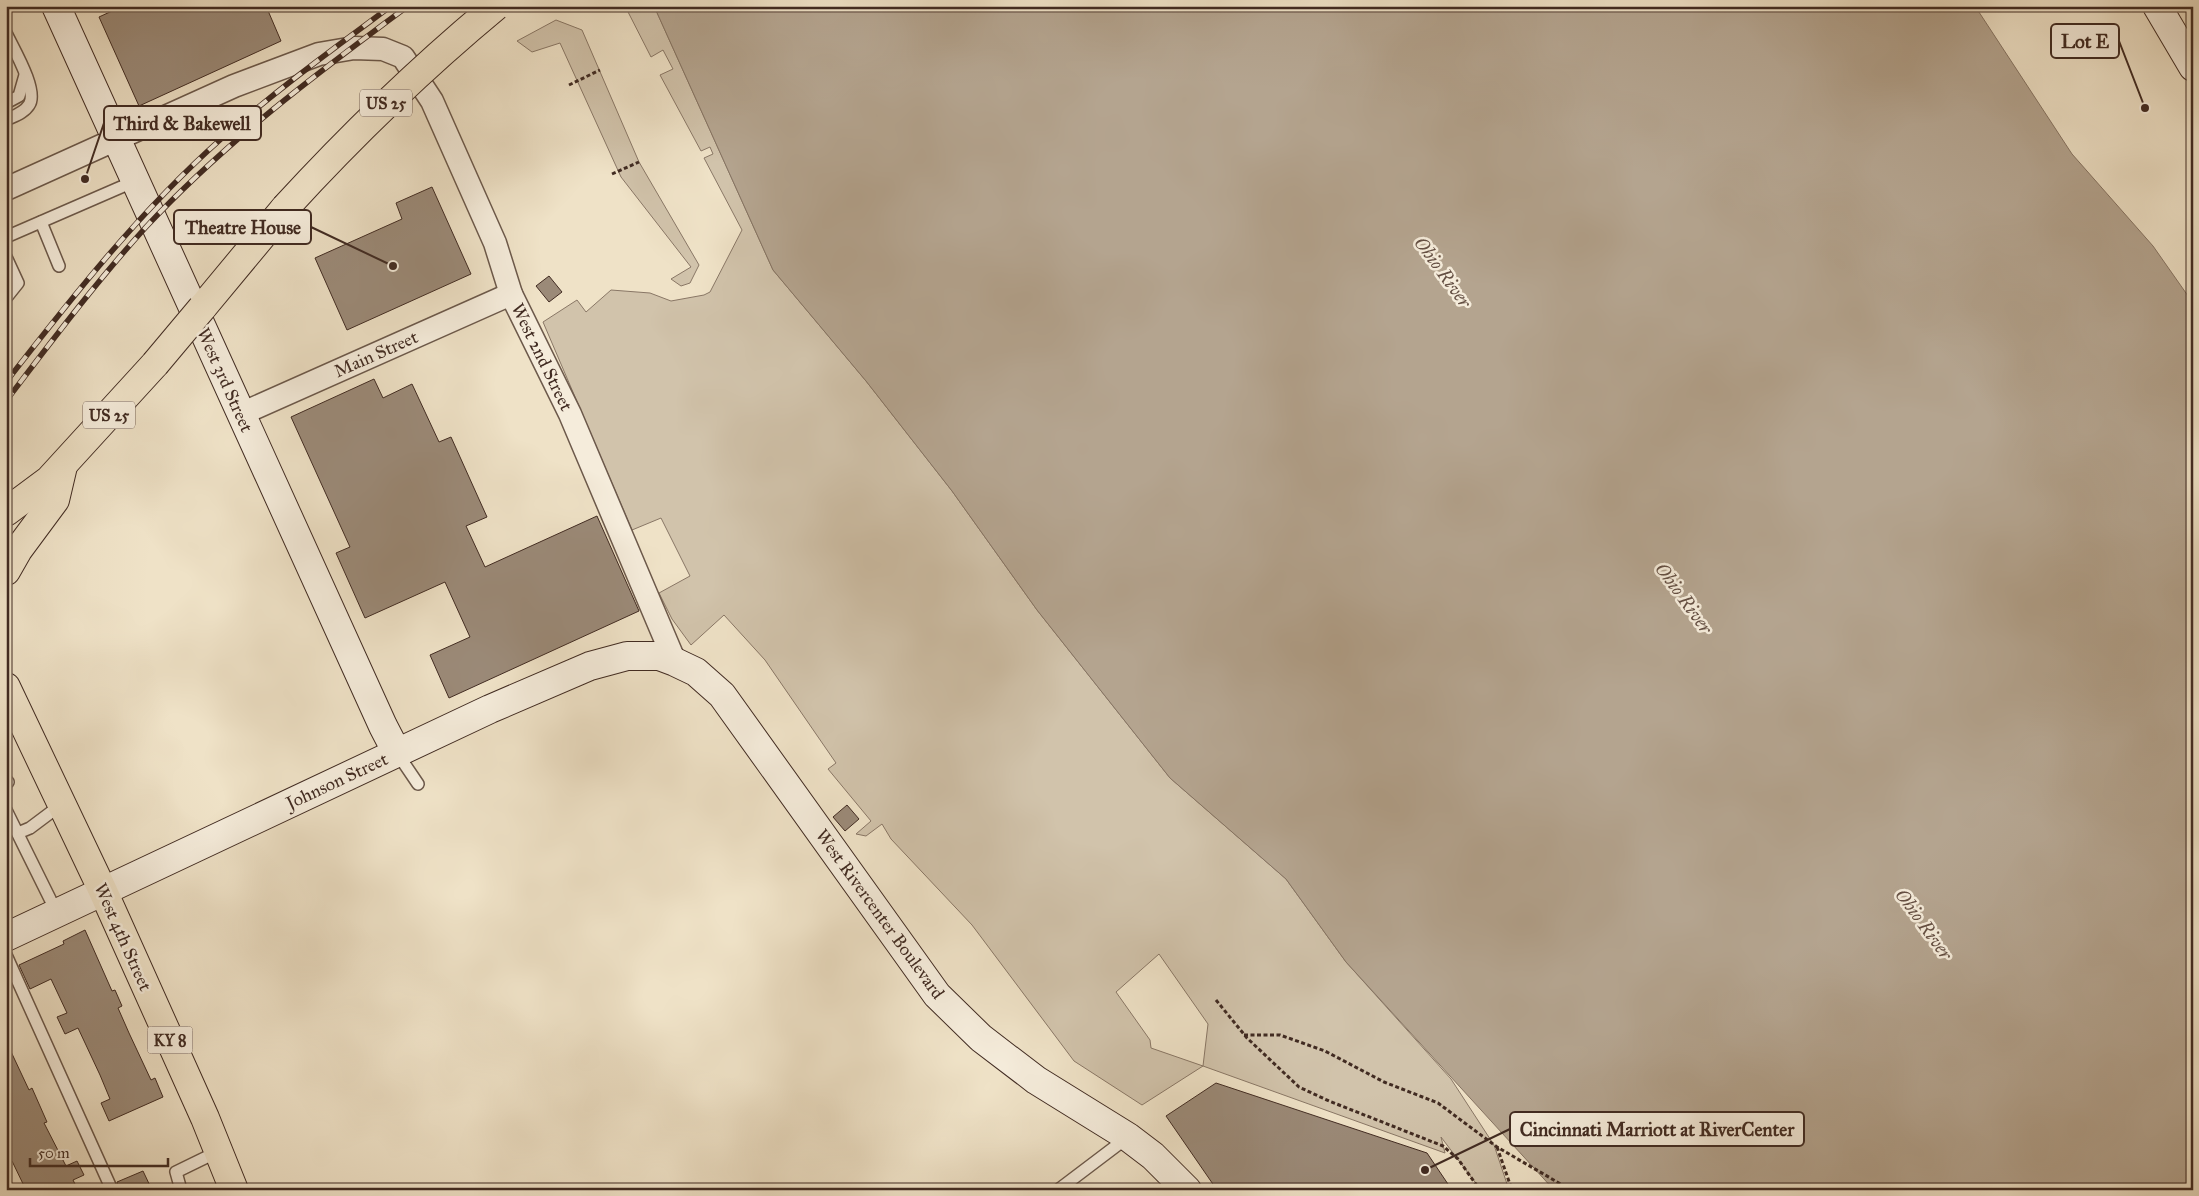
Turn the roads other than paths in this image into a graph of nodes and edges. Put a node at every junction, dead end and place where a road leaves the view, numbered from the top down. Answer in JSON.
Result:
{"nodes":[{"id":1,"x":56,"y":6,"type":"edge"},
{"id":2,"x":496,"y":6,"type":"edge"},
{"id":3,"x":2157,"y":6,"type":"edge"},
{"id":4,"x":6,"y":33,"type":"edge"},
{"id":5,"x":2193,"y":66,"type":"edge"},
{"id":6,"x":25,"y":75,"type":"junction"},
{"id":7,"x":6,"y":103,"type":"edge"},
{"id":8,"x":6,"y":120,"type":"edge"},
{"id":9,"x":116,"y":139,"type":"junction"},
{"id":10,"x":135,"y":181,"type":"junction"},
{"id":11,"x":6,"y":189,"type":"edge"},
{"id":12,"x":41,"y":222,"type":"junction"},
{"id":13,"x":6,"y":237,"type":"edge"},
{"id":14,"x":6,"y":257,"type":"edge"},
{"id":15,"x":59,"y":266,"type":"dead end"},
{"id":16,"x":511,"y":294,"type":"junction"},
{"id":17,"x":6,"y":298,"type":"edge"},
{"id":18,"x":241,"y":414,"type":"junction"},
{"id":19,"x":63,"y":466,"type":"junction"},
{"id":20,"x":19,"y":495,"type":"edge"},
{"id":21,"x":6,"y":512,"type":"edge"},
{"id":22,"x":6,"y":571,"type":"edge"},
{"id":23,"x":676,"y":662,"type":"junction"},
{"id":24,"x":6,"y":687,"type":"edge"},
{"id":25,"x":397,"y":753,"type":"junction"},
{"id":26,"x":418,"y":784,"type":"dead end"},
{"id":27,"x":62,"y":804,"type":"junction"},
{"id":28,"x":6,"y":810,"type":"edge"},
{"id":29,"x":18,"y":833,"type":"junction"},
{"id":30,"x":102,"y":891,"type":"junction"},
{"id":31,"x":56,"y":913,"type":"junction"},
{"id":32,"x":6,"y":937,"type":"edge"},
{"id":33,"x":6,"y":955,"type":"edge"},
{"id":34,"x":1128,"y":1137,"type":"junction"},
{"id":35,"x":219,"y":1152,"type":"junction"},
{"id":36,"x":112,"y":1190,"type":"edge"},
{"id":37,"x":180,"y":1190,"type":"edge"},
{"id":38,"x":234,"y":1190,"type":"edge"},
{"id":39,"x":1058,"y":1190,"type":"edge"},
{"id":40,"x":1186,"y":1190,"type":"edge"}],
"edges":[{"from":1,"to":9,"type":"street","name":"West 3rd Street"},
{"from":2,"to":19,"type":"main road","number":"US 25","bridge":true},
{"from":3,"to":5,"type":"street"},
{"from":4,"to":6,"type":"lane"},
{"from":6,"to":7,"type":"lane"},
{"from":6,"to":8,"type":"lane"},
{"from":9,"to":10,"type":"street","name":"West 3rd Street"},
{"from":9,"to":11,"type":"street"},
{"from":9,"to":16,"type":"street","name":"West 2nd Street"},
{"from":10,"to":12,"type":"lane"},
{"from":10,"to":18,"type":"street","name":"West 3rd Street"},
{"from":12,"to":13,"type":"lane"},
{"from":12,"to":15,"type":"lane"},
{"from":14,"to":17,"type":"lane"},
{"from":16,"to":18,"type":"street","name":"Main Street"},
{"from":16,"to":23,"type":"street","name":"West 2nd Street"},
{"from":18,"to":25,"type":"street","name":"West 3rd Street"},
{"from":19,"to":20,"type":"main road","number":"US 25"},
{"from":19,"to":22,"type":"main road"},
{"from":20,"to":21,"type":"main road","number":"US 25"},
{"from":23,"to":25,"type":"street","name":"Johnson Street"},
{"from":23,"to":34,"type":"street","name":"West Rivercenter Boulevard"},
{"from":24,"to":27,"type":"main road","name":"West 4th Street","number":"KY 8"},
{"from":25,"to":26,"type":"lane"},
{"from":25,"to":30,"type":"street","name":"Johnson Street"},
{"from":27,"to":29,"type":"lane"},
{"from":27,"to":30,"type":"main road","name":"West 4th Street","number":"KY 8"},
{"from":28,"to":29,"type":"lane"},
{"from":29,"to":31,"type":"lane"},
{"from":30,"to":31,"type":"street","name":"Johnson Street"},
{"from":30,"to":35,"type":"main road","name":"West 4th Street","number":"KY 8"},
{"from":31,"to":32,"type":"street","name":"Johnson Street"},
{"from":33,"to":36,"type":"lane"},
{"from":34,"to":39,"type":"lane"},
{"from":34,"to":40,"type":"street","name":"West Rivercenter Boulevard"},
{"from":35,"to":37,"type":"lane"},
{"from":35,"to":38,"type":"main road","name":"West 4th Street","number":"KY 8"}]}
